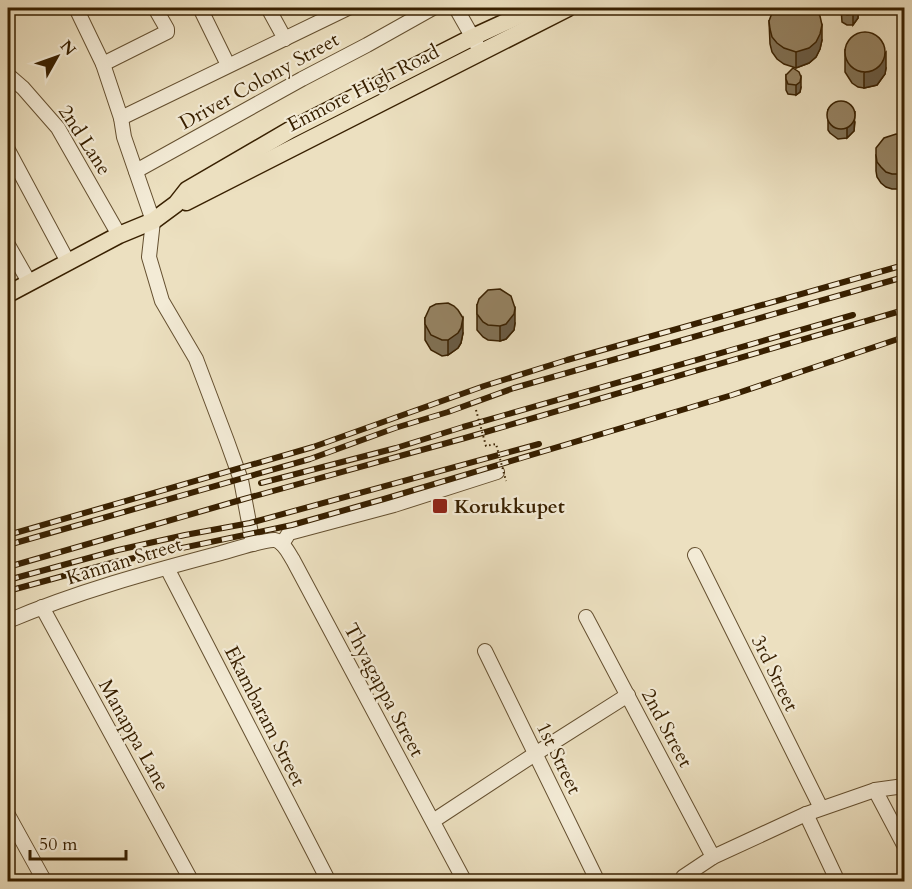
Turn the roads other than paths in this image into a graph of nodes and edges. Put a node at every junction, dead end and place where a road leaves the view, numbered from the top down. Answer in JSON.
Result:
{"nodes":[{"id":1,"x":76,"y":8,"type":"edge"},
{"id":2,"x":156,"y":8,"type":"edge"},
{"id":3,"x":201,"y":8,"type":"edge"},
{"id":4,"x":268,"y":8,"type":"edge"},
{"id":5,"x":433,"y":8,"type":"edge"},
{"id":6,"x":456,"y":8,"type":"edge"},
{"id":7,"x":536,"y":8,"type":"edge"},
{"id":8,"x":568,"y":8,"type":"edge"},
{"id":9,"x":342,"y":9,"type":"edge"},
{"id":10,"x":285,"y":39,"type":"junction"},
{"id":11,"x":476,"y":44,"type":"junction"},
{"id":12,"x":103,"y":64,"type":"junction"},
{"id":13,"x":228,"y":65,"type":"junction"},
{"id":14,"x":8,"y":75,"type":"edge"},
{"id":15,"x":121,"y":118,"type":"junction"},
{"id":16,"x":8,"y":150,"type":"edge"},
{"id":17,"x":136,"y":171,"type":"junction"},
{"id":18,"x":153,"y":220,"type":"junction"},
{"id":19,"x":119,"y":235,"type":"junction"},
{"id":20,"x":8,"y":245,"type":"edge"},
{"id":21,"x":68,"y":262,"type":"junction"},
{"id":22,"x":29,"y":282,"type":"junction"},
{"id":23,"x":8,"y":294,"type":"edge"},
{"id":24,"x":501,"y":476,"type":"road end"},
{"id":25,"x":253,"y":544,"type":"junction"},
{"id":26,"x":282,"y":544,"type":"junction"},
{"id":27,"x":695,"y":555,"type":"dead end"},
{"id":28,"x":167,"y":568,"type":"junction"},
{"id":29,"x":42,"y":607,"type":"junction"},
{"id":30,"x":586,"y":616,"type":"dead end"},
{"id":31,"x":8,"y":621,"type":"edge"},
{"id":32,"x":485,"y":651,"type":"dead end"},
{"id":33,"x":628,"y":695,"type":"junction"},
{"id":34,"x":535,"y":754,"type":"junction"},
{"id":35,"x":904,"y":786,"type":"edge"},
{"id":36,"x":875,"y":790,"type":"junction"},
{"id":37,"x":821,"y":808,"type":"junction"},
{"id":38,"x":8,"y":814,"type":"edge"},
{"id":39,"x":806,"y":814,"type":"junction"},
{"id":40,"x":433,"y":821,"type":"junction"},
{"id":41,"x":904,"y":845,"type":"edge"},
{"id":42,"x":713,"y":857,"type":"junction"},
{"id":43,"x":684,"y":880,"type":"edge"},
{"id":44,"x":45,"y":882,"type":"edge"},
{"id":45,"x":192,"y":882,"type":"edge"},
{"id":46,"x":328,"y":882,"type":"edge"},
{"id":47,"x":465,"y":882,"type":"edge"},
{"id":48,"x":598,"y":882,"type":"edge"},
{"id":49,"x":838,"y":882,"type":"edge"}],
"edges":[{"from":1,"to":12,"type":"street"},
{"from":2,"to":12,"type":"street"},
{"from":3,"to":13,"type":"street"},
{"from":4,"to":10,"type":"street"},
{"from":5,"to":17,"type":"street","name":"Driver Colony Street"},
{"from":6,"to":11,"type":"street"},
{"from":7,"to":11,"type":"main road","name":"Enmore High Road"},
{"from":8,"to":11,"type":"main road","name":"Enmore High Road"},
{"from":9,"to":10,"type":"street"},
{"from":10,"to":13,"type":"street"},
{"from":11,"to":18,"type":"main road","name":"Enmore High Road"},
{"from":12,"to":15,"type":"street"},
{"from":13,"to":15,"type":"street"},
{"from":14,"to":19,"type":"street","name":"2nd Lane"},
{"from":15,"to":17,"type":"street"},
{"from":16,"to":21,"type":"street"},
{"from":17,"to":18,"type":"street"},
{"from":18,"to":19,"type":"main road","name":"Enmore High Road"},
{"from":18,"to":25,"type":"street"},
{"from":19,"to":21,"type":"main road","name":"Enmore High Road"},
{"from":20,"to":22,"type":"street"},
{"from":21,"to":22,"type":"main road","name":"Enmore High Road"},
{"from":22,"to":23,"type":"main road","name":"Enmore High Road"},
{"from":24,"to":26,"type":"street"},
{"from":25,"to":26,"type":"street"},
{"from":25,"to":28,"type":"street","name":"Kannan Street"},
{"from":26,"to":40,"type":"street","name":"Thyagappa Street"},
{"from":27,"to":37,"type":"street","name":"3rd Street"},
{"from":28,"to":29,"type":"street","name":"Kannan Street"},
{"from":28,"to":46,"type":"street","name":"Ekambaram Street"},
{"from":29,"to":31,"type":"street","name":"Kannan Street"},
{"from":29,"to":45,"type":"street","name":"Manappa Lane"},
{"from":30,"to":33,"type":"street","name":"2nd Street"},
{"from":32,"to":34,"type":"street","name":"1st Street"},
{"from":33,"to":34,"type":"street"},
{"from":33,"to":42,"type":"street","name":"2nd Street"},
{"from":34,"to":40,"type":"street"},
{"from":34,"to":48,"type":"street","name":"1st Street"},
{"from":35,"to":36,"type":"street"},
{"from":36,"to":37,"type":"street"},
{"from":36,"to":41,"type":"street"},
{"from":37,"to":39,"type":"street"},
{"from":38,"to":44,"type":"street"},
{"from":39,"to":42,"type":"street"},
{"from":39,"to":49,"type":"street"},
{"from":40,"to":47,"type":"street","name":"Thyagappa Street"},
{"from":42,"to":43,"type":"street"}]}
